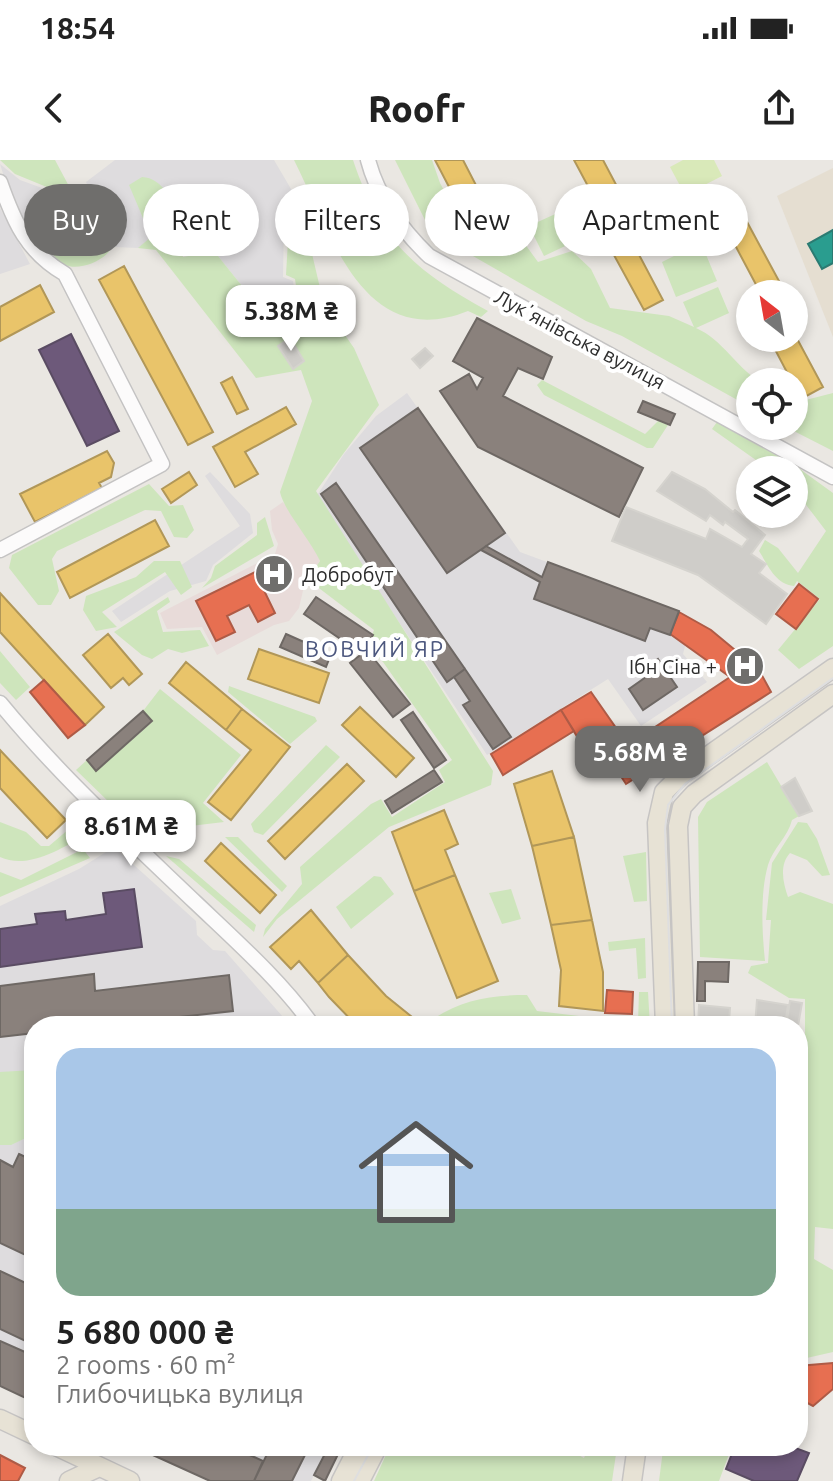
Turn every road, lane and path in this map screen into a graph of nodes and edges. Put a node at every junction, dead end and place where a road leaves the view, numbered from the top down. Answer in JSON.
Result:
{"nodes":[{"id":1,"x":368,"y":160,"type":"edge"},
{"id":2,"x":0,"y":182,"type":"edge"},
{"id":3,"x":833,"y":477,"type":"edge"},
{"id":4,"x":0,"y":550,"type":"edge"},
{"id":5,"x":833,"y":668,"type":"edge"},
{"id":6,"x":833,"y":694,"type":"edge"},
{"id":7,"x":0,"y":703,"type":"edge"},
{"id":8,"x":306,"y":1016,"type":"edge"},
{"id":9,"x":665,"y":1016,"type":"edge"},
{"id":10,"x":685,"y":1016,"type":"edge"},
{"id":11,"x":0,"y":1419,"type":"edge"},
{"id":12,"x":24,"y":1430,"type":"edge"},
{"id":13,"x":76,"y":1456,"type":"edge"},
{"id":14,"x":354,"y":1456,"type":"edge"},
{"id":15,"x":373,"y":1456,"type":"edge"},
{"id":16,"x":636,"y":1456,"type":"edge"},
{"id":17,"x":99,"y":1467,"type":"junction"},
{"id":18,"x":69,"y":1481,"type":"edge"},
{"id":19,"x":130,"y":1481,"type":"edge"},
{"id":20,"x":341,"y":1481,"type":"edge"},
{"id":21,"x":360,"y":1481,"type":"edge"},
{"id":22,"x":632,"y":1481,"type":"edge"}],
"edges":[{"from":1,"to":3,"type":"street","name":"Лукʼянівська вулиця"},
{"from":2,"to":4,"type":"street"},
{"from":5,"to":9,"type":"main road"},
{"from":6,"to":10,"type":"main road"},
{"from":7,"to":8,"type":"street"},
{"from":11,"to":12,"type":"main road"},
{"from":13,"to":17,"type":"main road"},
{"from":14,"to":20,"type":"main road"},
{"from":15,"to":21,"type":"main road"},
{"from":16,"to":22,"type":"main road"},
{"from":17,"to":18,"type":"main road"},
{"from":17,"to":19,"type":"main road"}]}
